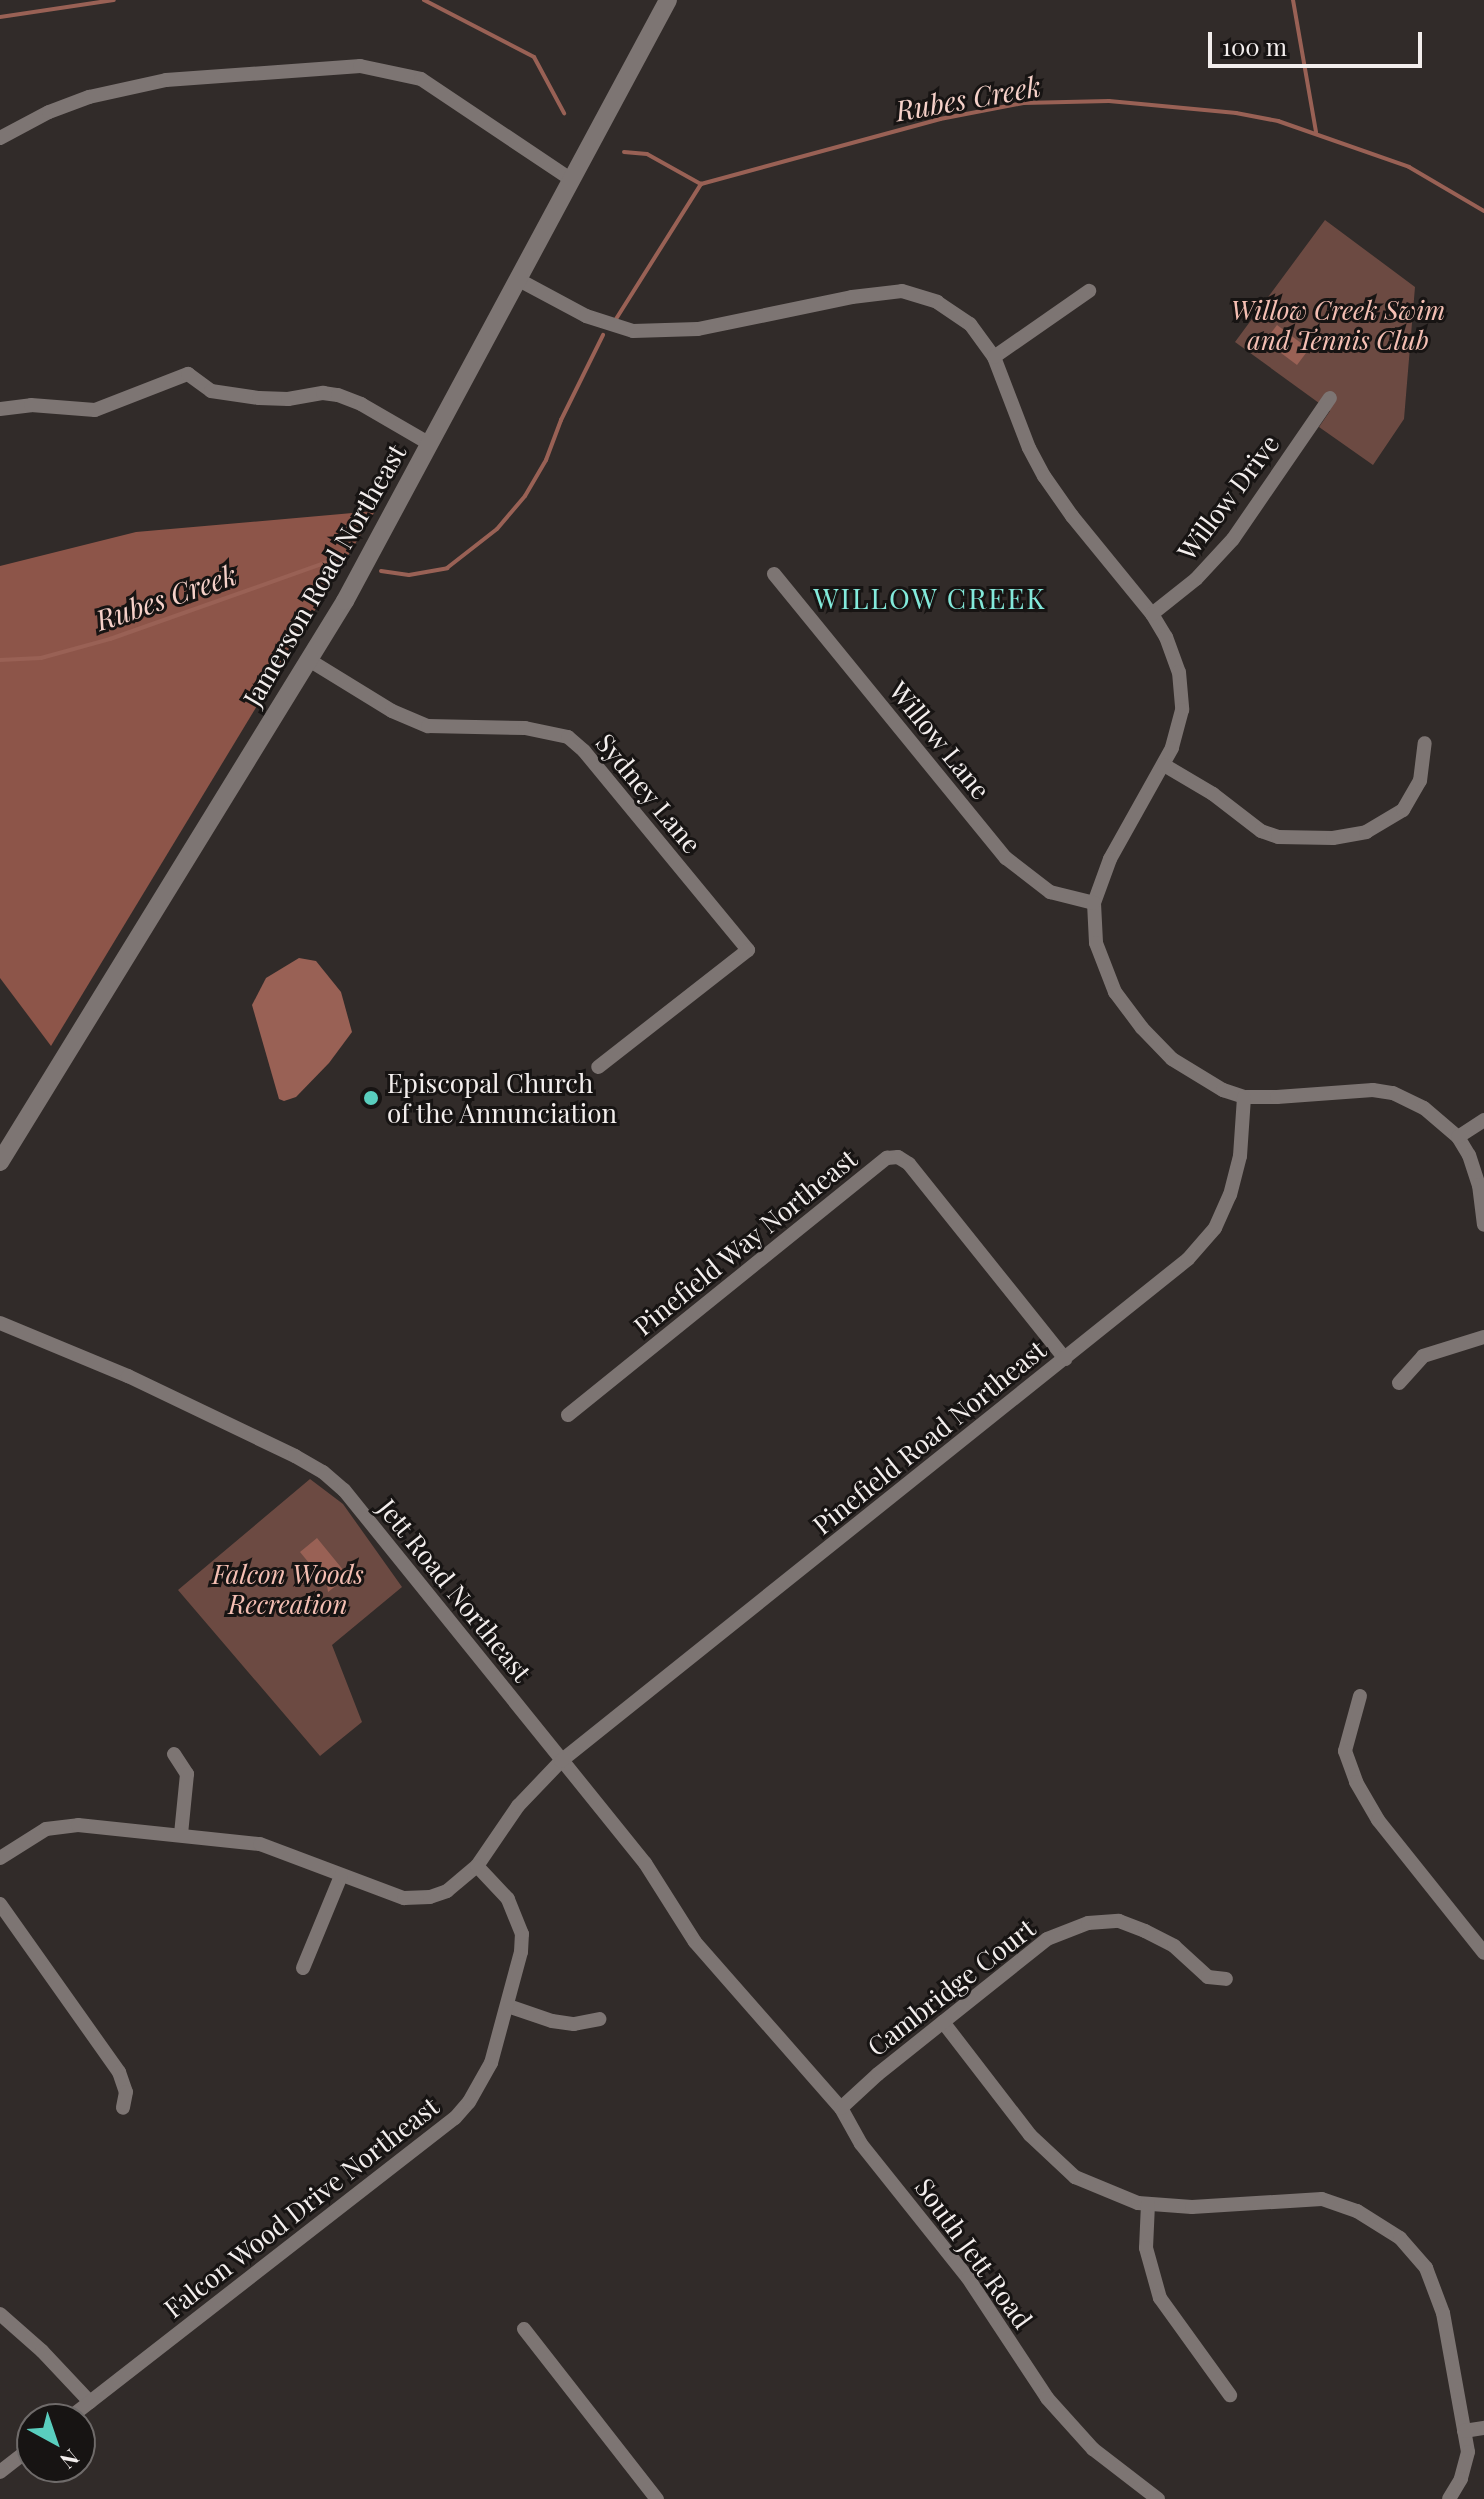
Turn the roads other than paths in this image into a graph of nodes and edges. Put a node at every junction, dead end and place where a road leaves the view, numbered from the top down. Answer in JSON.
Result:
{"nodes":[{"id":1,"x":668,"y":0,"type":"edge"},
{"id":2,"x":0,"y":138,"type":"edge"},
{"id":3,"x":572,"y":180,"type":"junction"},
{"id":4,"x":519,"y":280,"type":"junction"},
{"id":5,"x":1089,"y":291,"type":"dead end"},
{"id":6,"x":994,"y":357,"type":"junction"},
{"id":7,"x":1330,"y":398,"type":"dead end"},
{"id":8,"x":0,"y":409,"type":"edge"},
{"id":9,"x":430,"y":444,"type":"junction"},
{"id":10,"x":774,"y":574,"type":"dead end"},
{"id":11,"x":1152,"y":614,"type":"junction"},
{"id":12,"x":309,"y":660,"type":"junction"},
{"id":13,"x":1425,"y":743,"type":"dead end"},
{"id":14,"x":1164,"y":765,"type":"junction"},
{"id":15,"x":1094,"y":903,"type":"junction"},
{"id":16,"x":598,"y":1067,"type":"dead end"},
{"id":17,"x":1244,"y":1097,"type":"junction"},
{"id":18,"x":1484,"y":1120,"type":"edge"},
{"id":19,"x":1458,"y":1137,"type":"junction"},
{"id":20,"x":0,"y":1162,"type":"edge"},
{"id":21,"x":1484,"y":1225,"type":"edge"},
{"id":22,"x":0,"y":1323,"type":"edge"},
{"id":23,"x":1484,"y":1337,"type":"edge"},
{"id":24,"x":1065,"y":1359,"type":"junction"},
{"id":25,"x":1399,"y":1383,"type":"dead end"},
{"id":26,"x":568,"y":1415,"type":"dead end"},
{"id":27,"x":1358,"y":1703,"type":"dead end"},
{"id":28,"x":174,"y":1754,"type":"dead end"},
{"id":29,"x":561,"y":1761,"type":"junction"},
{"id":30,"x":181,"y":1834,"type":"junction"},
{"id":31,"x":0,"y":1858,"type":"edge"},
{"id":32,"x":477,"y":1866,"type":"junction"},
{"id":33,"x":341,"y":1876,"type":"junction"},
{"id":34,"x":0,"y":1904,"type":"edge"},
{"id":35,"x":1484,"y":1953,"type":"edge"},
{"id":36,"x":303,"y":1968,"type":"dead end"},
{"id":37,"x":1226,"y":1979,"type":"dead end"},
{"id":38,"x":508,"y":2006,"type":"junction"},
{"id":39,"x":600,"y":2019,"type":"dead end"},
{"id":40,"x":765,"y":2022,"type":"joint"},
{"id":41,"x":943,"y":2022,"type":"junction"},
{"id":42,"x":123,"y":2108,"type":"dead end"},
{"id":43,"x":841,"y":2108,"type":"junction"},
{"id":44,"x":1148,"y":2204,"type":"junction"},
{"id":45,"x":0,"y":2314,"type":"edge"},
{"id":46,"x":524,"y":2329,"type":"dead end"},
{"id":47,"x":1230,"y":2395,"type":"dead end"},
{"id":48,"x":90,"y":2402,"type":"joint"},
{"id":49,"x":1484,"y":2428,"type":"edge"},
{"id":50,"x":1464,"y":2431,"type":"junction"},
{"id":51,"x":16,"y":2460,"type":"edge"},
{"id":52,"x":0,"y":2472,"type":"edge"},
{"id":53,"x":657,"y":2499,"type":"edge"},
{"id":54,"x":1158,"y":2499,"type":"edge"},
{"id":55,"x":1449,"y":2499,"type":"edge"}],
"edges":[{"from":1,"to":3,"type":"street","name":"Jamerson Road Northeast"},
{"from":2,"to":3,"type":"street"},
{"from":3,"to":4,"type":"street","name":"Jamerson Road Northeast"},
{"from":4,"to":6,"type":"street"},
{"from":4,"to":9,"type":"street","name":"Jamerson Road Northeast"},
{"from":5,"to":6,"type":"street"},
{"from":6,"to":11,"type":"street"},
{"from":7,"to":11,"type":"street","name":"Willow Drive"},
{"from":8,"to":9,"type":"street"},
{"from":9,"to":12,"type":"street","name":"Jamerson Road Northeast"},
{"from":10,"to":15,"type":"street","name":"Willow Lane"},
{"from":11,"to":14,"type":"street"},
{"from":12,"to":16,"type":"street","name":"Sydney Lane"},
{"from":12,"to":20,"type":"street","name":"Jamerson Road Northeast"},
{"from":13,"to":14,"type":"street"},
{"from":14,"to":15,"type":"street"},
{"from":15,"to":17,"type":"street"},
{"from":17,"to":19,"type":"street"},
{"from":17,"to":24,"type":"street","name":"Pinefield Road Northeast"},
{"from":18,"to":19,"type":"street"},
{"from":19,"to":21,"type":"street"},
{"from":22,"to":29,"type":"street","name":"Jett Road Northeast"},
{"from":23,"to":25,"type":"street"},
{"from":24,"to":26,"type":"street","name":"Pinefield Way Northeast"},
{"from":24,"to":29,"type":"street","name":"Pinefield Road Northeast"},
{"from":27,"to":35,"type":"street"},
{"from":28,"to":30,"type":"street"},
{"from":29,"to":32,"type":"street","name":"Pinefield Road Northeast"},
{"from":29,"to":40,"type":"street","name":"Jett Road Northeast"},
{"from":30,"to":31,"type":"street","name":"Pinefield Road Northeast"},
{"from":30,"to":33,"type":"street","name":"Pinefield Road Northeast"},
{"from":32,"to":33,"type":"street","name":"Pinefield Road Northeast"},
{"from":32,"to":38,"type":"street","name":"Falcon Wood Drive Northeast"},
{"from":33,"to":36,"type":"street"},
{"from":34,"to":42,"type":"street"},
{"from":37,"to":41,"type":"street","name":"Cambridge Court"},
{"from":38,"to":39,"type":"street"},
{"from":38,"to":48,"type":"street","name":"Falcon Wood Drive Northeast"},
{"from":40,"to":43,"type":"street","name":"South Jett Road"},
{"from":41,"to":43,"type":"street","name":"Cambridge Court"},
{"from":41,"to":44,"type":"street"},
{"from":43,"to":54,"type":"street","name":"South Jett Road"},
{"from":44,"to":47,"type":"street"},
{"from":44,"to":50,"type":"street"},
{"from":45,"to":48,"type":"street"},
{"from":46,"to":53,"type":"street"},
{"from":49,"to":50,"type":"street"},
{"from":50,"to":55,"type":"street"},
{"from":51,"to":52,"type":"street"}]}
